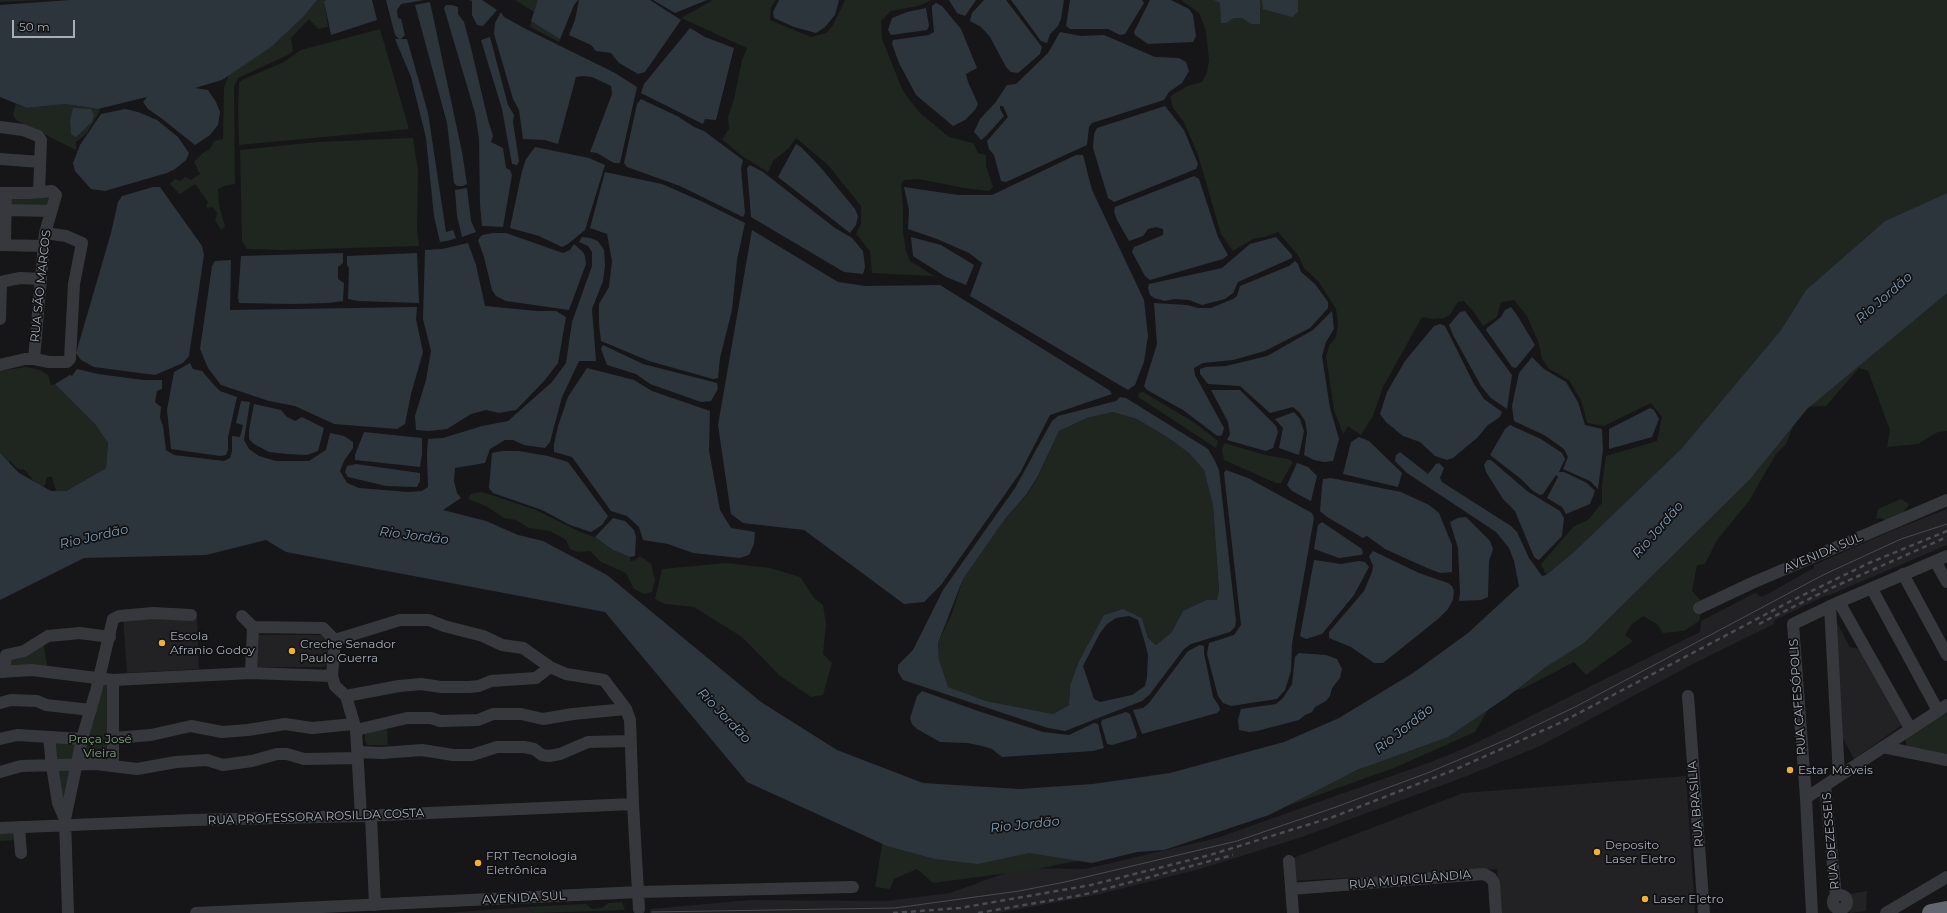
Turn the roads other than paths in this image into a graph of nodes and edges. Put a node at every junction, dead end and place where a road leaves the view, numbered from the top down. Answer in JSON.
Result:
{"nodes":[{"id":1,"x":0,"y":127,"type":"edge"},
{"id":2,"x":0,"y":159,"type":"edge"},
{"id":3,"x":40,"y":162,"type":"junction"},
{"id":4,"x":39,"y":192,"type":"junction"},
{"id":5,"x":3,"y":193,"type":"edge"},
{"id":6,"x":5,"y":210,"type":"junction"},
{"id":7,"x":51,"y":211,"type":"junction"},
{"id":8,"x":44,"y":233,"type":"junction"},
{"id":9,"x":2,"y":245,"type":"edge"},
{"id":10,"x":43,"y":246,"type":"junction"},
{"id":11,"x":40,"y":279,"type":"junction"},
{"id":12,"x":0,"y":282,"type":"edge"},
{"id":13,"x":0,"y":319,"type":"edge"},
{"id":14,"x":34,"y":359,"type":"junction"},
{"id":15,"x":0,"y":365,"type":"edge"},
{"id":16,"x":1947,"y":500,"type":"edge"},
{"id":17,"x":1947,"y":556,"type":"edge"},
{"id":18,"x":1935,"y":561,"type":"junction"},
{"id":19,"x":1903,"y":574,"type":"junction"},
{"id":20,"x":1947,"y":582,"type":"edge"},
{"id":21,"x":1872,"y":589,"type":"junction"},
{"id":22,"x":1835,"y":604,"type":"junction"},
{"id":23,"x":1699,"y":608,"type":"dead end"},
{"id":24,"x":190,"y":615,"type":"dead end"},
{"id":25,"x":242,"y":616,"type":"dead end"},
{"id":26,"x":253,"y":627,"type":"junction"},
{"id":27,"x":110,"y":637,"type":"junction"},
{"id":28,"x":335,"y":640,"type":"junction"},
{"id":29,"x":1947,"y":655,"type":"edge"},
{"id":30,"x":537,"y":658,"type":"junction"},
{"id":31,"x":550,"y":667,"type":"junction"},
{"id":32,"x":2,"y":672,"type":"edge"},
{"id":33,"x":250,"y":673,"type":"junction"},
{"id":34,"x":332,"y":676,"type":"junction"},
{"id":35,"x":100,"y":678,"type":"junction"},
{"id":36,"x":536,"y":678,"type":"junction"},
{"id":37,"x":113,"y":680,"type":"junction"},
{"id":38,"x":346,"y":696,"type":"junction"},
{"id":39,"x":1688,"y":696,"type":"dead end"},
{"id":40,"x":0,"y":703,"type":"edge"},
{"id":41,"x":1943,"y":708,"type":"edge"},
{"id":42,"x":90,"y":710,"type":"junction"},
{"id":43,"x":626,"y":710,"type":"junction"},
{"id":44,"x":355,"y":727,"type":"junction"},
{"id":45,"x":1910,"y":728,"type":"junction"},
{"id":46,"x":49,"y":737,"type":"junction"},
{"id":47,"x":114,"y":738,"type":"junction"},
{"id":48,"x":0,"y":739,"type":"edge"},
{"id":49,"x":82,"y":739,"type":"junction"},
{"id":50,"x":630,"y":741,"type":"junction"},
{"id":51,"x":1883,"y":747,"type":"junction"},
{"id":52,"x":358,"y":755,"type":"junction"},
{"id":53,"x":1947,"y":760,"type":"edge"},
{"id":54,"x":113,"y":765,"type":"junction"},
{"id":55,"x":52,"y":766,"type":"junction"},
{"id":56,"x":76,"y":766,"type":"junction"},
{"id":57,"x":0,"y":772,"type":"edge"},
{"id":58,"x":1839,"y":776,"type":"junction"},
{"id":59,"x":1825,"y":786,"type":"junction"},
{"id":60,"x":1806,"y":798,"type":"junction"},
{"id":61,"x":633,"y":804,"type":"junction"},
{"id":62,"x":366,"y":816,"type":"junction"},
{"id":63,"x":65,"y":823,"type":"junction"},
{"id":64,"x":0,"y":828,"type":"edge"},
{"id":65,"x":19,"y":828,"type":"junction"},
{"id":66,"x":21,"y":853,"type":"dead end"},
{"id":67,"x":1289,"y":861,"type":"dead end"},
{"id":68,"x":1947,"y":877,"type":"edge"},
{"id":69,"x":853,"y":887,"type":"dead end"},
{"id":70,"x":1291,"y":889,"type":"junction"},
{"id":71,"x":638,"y":892,"type":"junction"},
{"id":72,"x":1836,"y":896,"type":"dead end"},
{"id":73,"x":375,"y":906,"type":"junction"},
{"id":74,"x":639,"y":909,"type":"dead end"},
{"id":75,"x":1947,"y":910,"type":"edge"},
{"id":76,"x":68,"y":913,"type":"edge"},
{"id":77,"x":196,"y":913,"type":"edge"},
{"id":78,"x":1292,"y":913,"type":"edge"},
{"id":79,"x":1496,"y":913,"type":"edge"},
{"id":80,"x":1704,"y":913,"type":"edge"},
{"id":81,"x":1812,"y":913,"type":"edge"},
{"id":82,"x":1886,"y":913,"type":"edge"},
{"id":83,"x":1931,"y":913,"type":"edge"}],
"edges":[{"from":1,"to":3,"type":"street"},
{"from":2,"to":3,"type":"street"},
{"from":3,"to":4,"type":"street"},
{"from":4,"to":5,"type":"street"},
{"from":4,"to":7,"type":"street","name":"RUA SÃO MARCOS"},
{"from":5,"to":6,"type":"street"},
{"from":6,"to":7,"type":"street"},
{"from":6,"to":9,"type":"street"},
{"from":7,"to":8,"type":"street","name":"RUA SÃO MARCOS"},
{"from":8,"to":10,"type":"street","name":"RUA SÃO MARCOS"},
{"from":8,"to":14,"type":"street"},
{"from":9,"to":10,"type":"street"},
{"from":10,"to":11,"type":"street","name":"RUA SÃO MARCOS"},
{"from":11,"to":12,"type":"street"},
{"from":11,"to":14,"type":"street","name":"RUA SÃO MARCOS"},
{"from":12,"to":13,"type":"street"},
{"from":14,"to":15,"type":"street"},
{"from":16,"to":23,"type":"street","name":"AVENIDA SUL"},
{"from":17,"to":18,"type":"street"},
{"from":18,"to":19,"type":"street"},
{"from":18,"to":20,"type":"street"},
{"from":19,"to":21,"type":"street"},
{"from":19,"to":29,"type":"street"},
{"from":21,"to":22,"type":"street"},
{"from":21,"to":41,"type":"street"},
{"from":22,"to":45,"type":"street"},
{"from":22,"to":58,"type":"street"},
{"from":22,"to":60,"type":"street","name":"RUA CAFESÓPOLIS"},
{"from":24,"to":27,"type":"street"},
{"from":25,"to":26,"type":"street"},
{"from":26,"to":28,"type":"street"},
{"from":26,"to":33,"type":"street"},
{"from":27,"to":32,"type":"street"},
{"from":27,"to":35,"type":"street"},
{"from":28,"to":30,"type":"street"},
{"from":28,"to":34,"type":"street"},
{"from":30,"to":31,"type":"street"},
{"from":30,"to":36,"type":"street"},
{"from":31,"to":36,"type":"street"},
{"from":31,"to":43,"type":"street"},
{"from":32,"to":35,"type":"street"},
{"from":33,"to":34,"type":"street"},
{"from":33,"to":37,"type":"street"},
{"from":34,"to":38,"type":"street"},
{"from":35,"to":37,"type":"street"},
{"from":35,"to":42,"type":"street"},
{"from":36,"to":38,"type":"street"},
{"from":37,"to":47,"type":"street"},
{"from":38,"to":44,"type":"street"},
{"from":39,"to":80,"type":"street","name":"RUA BRASÍLIA"},
{"from":40,"to":42,"type":"street"},
{"from":41,"to":45,"type":"street"},
{"from":42,"to":49,"type":"street"},
{"from":43,"to":44,"type":"street"},
{"from":43,"to":50,"type":"street"},
{"from":44,"to":47,"type":"street"},
{"from":44,"to":52,"type":"street"},
{"from":45,"to":51,"type":"street"},
{"from":46,"to":48,"type":"street"},
{"from":46,"to":49,"type":"street"},
{"from":46,"to":55,"type":"street"},
{"from":47,"to":54,"type":"street"},
{"from":49,"to":56,"type":"street"},
{"from":50,"to":52,"type":"street"},
{"from":50,"to":61,"type":"street"},
{"from":51,"to":53,"type":"street"},
{"from":51,"to":58,"type":"street"},
{"from":52,"to":54,"type":"street"},
{"from":52,"to":62,"type":"street"},
{"from":54,"to":56,"type":"street"},
{"from":55,"to":56,"type":"street"},
{"from":55,"to":57,"type":"street"},
{"from":55,"to":63,"type":"street"},
{"from":56,"to":63,"type":"street"},
{"from":58,"to":59,"type":"street"},
{"from":59,"to":60,"type":"street"},
{"from":59,"to":72,"type":"street","name":"RUA DEZESSEIS"},
{"from":60,"to":81,"type":"street","name":"RUA CAFESÓPOLIS"},
{"from":61,"to":62,"type":"street","name":"RUA PROFESSORA ROSILDA COSTA"},
{"from":61,"to":71,"type":"street"},
{"from":62,"to":63,"type":"street","name":"RUA PROFESSORA ROSILDA COSTA"},
{"from":62,"to":73,"type":"street"},
{"from":63,"to":65,"type":"street","name":"RUA PROFESSORA ROSILDA COSTA"},
{"from":63,"to":76,"type":"street"},
{"from":64,"to":65,"type":"street","name":"RUA PROFESSORA ROSILDA COSTA"},
{"from":65,"to":66,"type":"street"},
{"from":67,"to":70,"type":"street"},
{"from":68,"to":82,"type":"street"},
{"from":69,"to":71,"type":"street","name":"AVENIDA SUL"},
{"from":70,"to":78,"type":"street"},
{"from":70,"to":79,"type":"street","name":"RUA MURICILÂNDIA"},
{"from":71,"to":73,"type":"street","name":"AVENIDA SUL"},
{"from":71,"to":74,"type":"street"},
{"from":73,"to":77,"type":"street","name":"AVENIDA SUL"},
{"from":75,"to":83,"type":"highway"}]}
